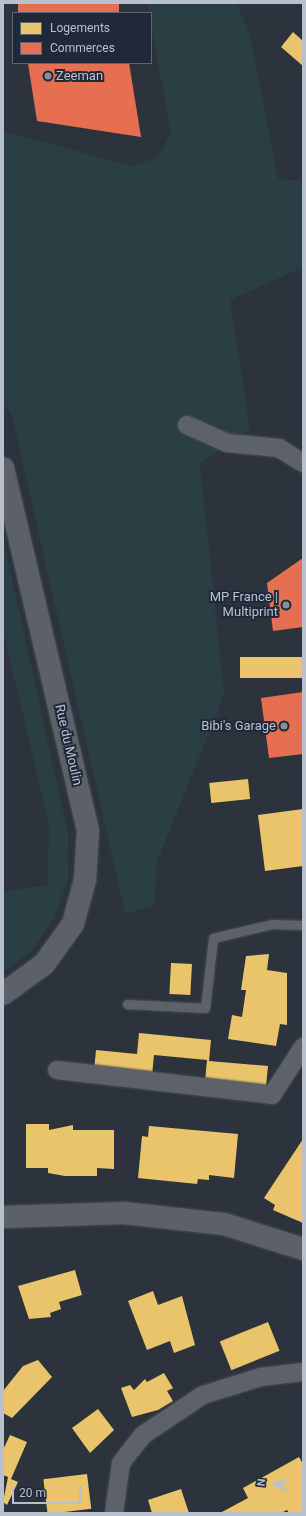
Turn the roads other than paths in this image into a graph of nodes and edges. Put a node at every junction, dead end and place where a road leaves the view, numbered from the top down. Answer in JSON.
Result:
{"nodes":[{"id":1,"x":187,"y":425,"type":"dead end"},
{"id":2,"x":303,"y":463,"type":"edge"},
{"id":3,"x":3,"y":468,"type":"edge"},
{"id":4,"x":303,"y":925,"type":"edge"},
{"id":5,"x":3,"y":994,"type":"edge"},
{"id":6,"x":127,"y":1004,"type":"dead end"},
{"id":7,"x":303,"y":1048,"type":"edge"},
{"id":8,"x":57,"y":1070,"type":"dead end"},
{"id":9,"x":3,"y":1217,"type":"edge"},
{"id":10,"x":303,"y":1249,"type":"edge"},
{"id":11,"x":303,"y":1372,"type":"edge"},
{"id":12,"x":116,"y":1510,"type":"edge"}],
"edges":[{"from":1,"to":2,"type":"street"},
{"from":3,"to":5,"type":"main road","name":"Rue du Moulin"},
{"from":4,"to":6,"type":"lane"},
{"from":7,"to":8,"type":"street"},
{"from":9,"to":10,"type":"main road"},
{"from":11,"to":12,"type":"street"}]}
